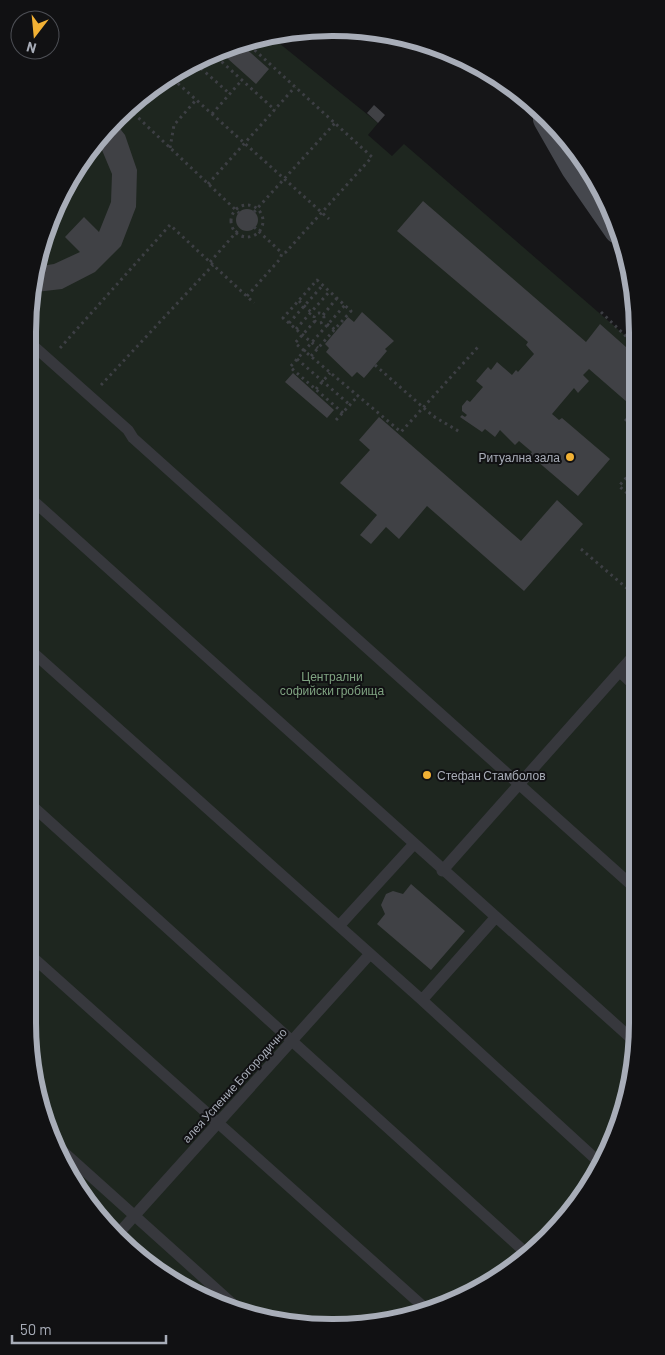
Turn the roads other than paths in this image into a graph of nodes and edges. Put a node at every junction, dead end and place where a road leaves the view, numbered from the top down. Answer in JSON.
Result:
{"nodes":[{"id":1,"x":562,"y":145,"type":"edge"},
{"id":2,"x":598,"y":201,"type":"edge"},
{"id":3,"x":36,"y":348,"type":"edge"},
{"id":4,"x":36,"y":503,"type":"edge"},
{"id":5,"x":36,"y":655,"type":"edge"},
{"id":6,"x":629,"y":661,"type":"edge"},
{"id":7,"x":620,"y":672,"type":"junction"},
{"id":8,"x":629,"y":680,"type":"edge"},
{"id":9,"x":519,"y":786,"type":"junction"},
{"id":10,"x":36,"y":809,"type":"edge"},
{"id":11,"x":414,"y":845,"type":"junction"},
{"id":12,"x":442,"y":871,"type":"junction"},
{"id":13,"x":629,"y":883,"type":"edge"},
{"id":14,"x":495,"y":918,"type":"junction"},
{"id":15,"x":339,"y":926,"type":"junction"},
{"id":16,"x":370,"y":954,"type":"junction"},
{"id":17,"x":36,"y":960,"type":"edge"},
{"id":18,"x":422,"y":1000,"type":"junction"},
{"id":19,"x":628,"y":1036,"type":"edge"},
{"id":20,"x":292,"y":1041,"type":"junction"},
{"id":21,"x":218,"y":1122,"type":"junction"},
{"id":22,"x":68,"y":1156,"type":"edge"},
{"id":23,"x":595,"y":1159,"type":"edge"},
{"id":24,"x":134,"y":1215,"type":"junction"},
{"id":25,"x":121,"y":1230,"type":"edge"},
{"id":26,"x":523,"y":1250,"type":"edge"},
{"id":27,"x":228,"y":1299,"type":"edge"},
{"id":28,"x":422,"y":1305,"type":"edge"}],
"edges":[{"from":1,"to":2,"type":"main road"},
{"from":3,"to":9,"type":"lane"},
{"from":4,"to":11,"type":"lane"},
{"from":5,"to":15,"type":"lane"},
{"from":6,"to":7,"type":"lane"},
{"from":7,"to":8,"type":"lane"},
{"from":7,"to":9,"type":"lane"},
{"from":9,"to":12,"type":"lane"},
{"from":9,"to":13,"type":"lane"},
{"from":10,"to":20,"type":"lane"},
{"from":11,"to":12,"type":"lane"},
{"from":11,"to":15,"type":"lane"},
{"from":12,"to":14,"type":"lane"},
{"from":14,"to":18,"type":"lane"},
{"from":14,"to":19,"type":"lane"},
{"from":15,"to":16,"type":"lane"},
{"from":16,"to":18,"type":"lane"},
{"from":16,"to":20,"type":"lane","name":"алея Успение Богородично"},
{"from":17,"to":21,"type":"lane"},
{"from":18,"to":23,"type":"lane"},
{"from":20,"to":21,"type":"lane","name":"алея Успение Богородично"},
{"from":20,"to":26,"type":"lane"},
{"from":21,"to":24,"type":"lane","name":"алея Успение Богородично"},
{"from":21,"to":28,"type":"lane"},
{"from":22,"to":24,"type":"lane"},
{"from":24,"to":25,"type":"lane","name":"алея Успение Богородично"},
{"from":24,"to":27,"type":"lane"}]}
